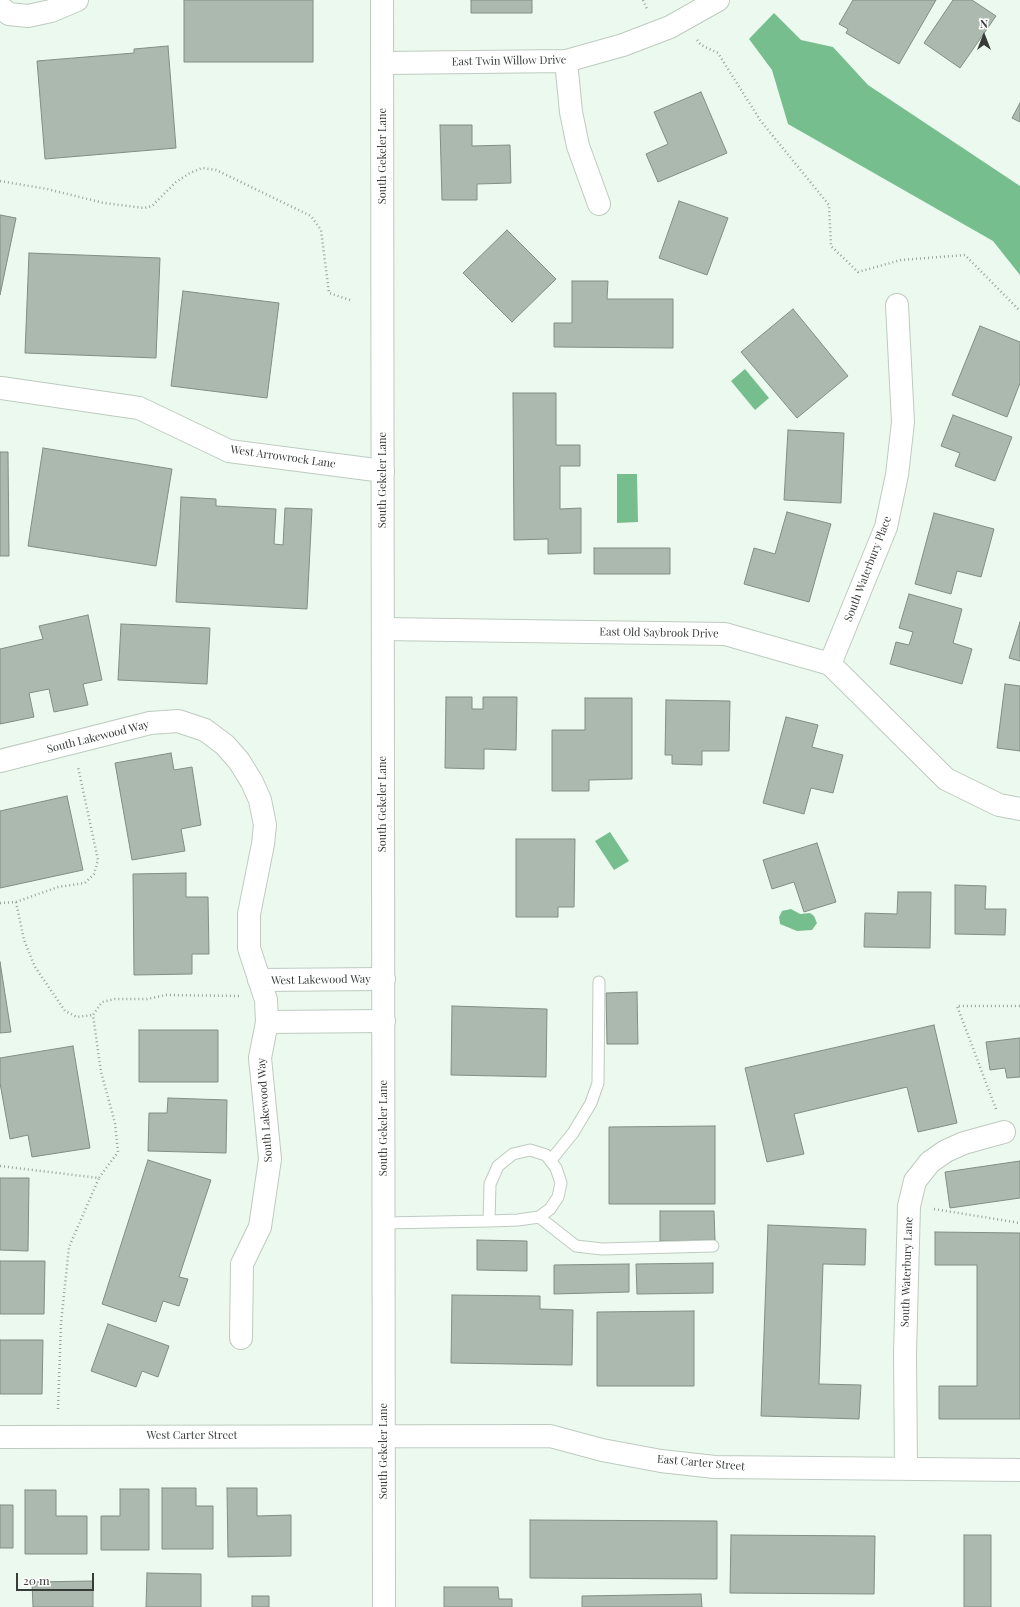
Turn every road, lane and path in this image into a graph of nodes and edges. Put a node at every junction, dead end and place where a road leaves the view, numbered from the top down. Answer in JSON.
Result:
{"nodes":[{"id":1,"x":77,"y":0,"type":"edge"},
{"id":2,"x":382,"y":0,"type":"edge"},
{"id":3,"x":644,"y":0,"type":"edge"},
{"id":4,"x":718,"y":0,"type":"edge"},
{"id":5,"x":0,"y":7,"type":"edge"},
{"id":6,"x":648,"y":12,"type":"dead end"},
{"id":7,"x":695,"y":36,"type":"dead end"},
{"id":8,"x":566,"y":61,"type":"junction"},
{"id":9,"x":383,"y":63,"type":"junction"},
{"id":10,"x":0,"y":181,"type":"edge"},
{"id":11,"x":599,"y":204,"type":"dead end"},
{"id":12,"x":350,"y":300,"type":"dead end"},
{"id":13,"x":897,"y":305,"type":"dead end"},
{"id":14,"x":1020,"y":311,"type":"edge"},
{"id":15,"x":0,"y":388,"type":"edge"},
{"id":16,"x":383,"y":471,"type":"junction"},
{"id":17,"x":383,"y":629,"type":"junction"},
{"id":18,"x":830,"y":664,"type":"junction"},
{"id":19,"x":0,"y":761,"type":"edge"},
{"id":20,"x":77,"y":764,"type":"dead end"},
{"id":21,"x":1020,"y":808,"type":"edge"},
{"id":22,"x":0,"y":903,"type":"edge"},
{"id":23,"x":16,"y":904,"type":"junction"},
{"id":24,"x":384,"y":979,"type":"junction"},
{"id":25,"x":259,"y":980,"type":"junction"},
{"id":26,"x":599,"y":982,"type":"dead end"},
{"id":27,"x":241,"y":996,"type":"dead end"},
{"id":28,"x":1020,"y":1006,"type":"edge"},
{"id":29,"x":93,"y":1015,"type":"junction"},
{"id":30,"x":384,"y":1021,"type":"junction"},
{"id":31,"x":267,"y":1022,"type":"junction"},
{"id":32,"x":1004,"y":1132,"type":"joint"},
{"id":33,"x":551,"y":1160,"type":"junction"},
{"id":34,"x":0,"y":1166,"type":"edge"},
{"id":35,"x":99,"y":1178,"type":"junction"},
{"id":36,"x":909,"y":1206,"type":"junction"},
{"id":37,"x":539,"y":1216,"type":"junction"},
{"id":38,"x":489,"y":1221,"type":"junction"},
{"id":39,"x":1020,"y":1223,"type":"edge"},
{"id":40,"x":384,"y":1224,"type":"junction"},
{"id":41,"x":713,"y":1246,"type":"dead end"},
{"id":42,"x":241,"y":1338,"type":"dead end"},
{"id":43,"x":58,"y":1409,"type":"dead end"},
{"id":44,"x":384,"y":1436,"type":"junction"},
{"id":45,"x":0,"y":1437,"type":"edge"},
{"id":46,"x":906,"y":1469,"type":"junction"},
{"id":47,"x":1020,"y":1470,"type":"edge"},
{"id":48,"x":384,"y":1607,"type":"edge"}],
"edges":[{"from":1,"to":5,"type":"street"},
{"from":2,"to":9,"type":"street","name":"South Gekeler Lane"},
{"from":3,"to":6,"type":"path"},
{"from":4,"to":8,"type":"street","name":"East Twin Willow Drive"},
{"from":7,"to":14,"type":"path"},
{"from":8,"to":9,"type":"street","name":"East Twin Willow Drive"},
{"from":8,"to":11,"type":"street"},
{"from":9,"to":16,"type":"street","name":"South Gekeler Lane"},
{"from":10,"to":12,"type":"path"},
{"from":13,"to":18,"type":"street","name":"South Waterbury Place"},
{"from":15,"to":16,"type":"street","name":"West Arrowrock Lane"},
{"from":16,"to":17,"type":"street","name":"South Gekeler Lane"},
{"from":17,"to":18,"type":"street","name":"East Old Saybrook Drive"},
{"from":17,"to":24,"type":"street","name":"South Gekeler Lane"},
{"from":18,"to":21,"type":"street","name":"East Old Saybrook Drive"},
{"from":19,"to":25,"type":"street","name":"South Lakewood Way"},
{"from":20,"to":23,"type":"path"},
{"from":22,"to":23,"type":"path"},
{"from":23,"to":29,"type":"path"},
{"from":24,"to":25,"type":"street","name":"West Lakewood Way"},
{"from":24,"to":30,"type":"street","name":"South Gekeler Lane"},
{"from":25,"to":31,"type":"street","name":"South Lakewood Way"},
{"from":26,"to":33,"type":"lane"},
{"from":27,"to":29,"type":"path"},
{"from":28,"to":32,"type":"path"},
{"from":29,"to":35,"type":"path"},
{"from":30,"to":31,"type":"street"},
{"from":30,"to":40,"type":"street","name":"South Gekeler Lane"},
{"from":31,"to":42,"type":"street","name":"South Lakewood Way"},
{"from":32,"to":36,"type":"street","name":"South Waterbury Lane"},
{"from":33,"to":37,"type":"lane"},
{"from":33,"to":38,"type":"lane"},
{"from":34,"to":35,"type":"path"},
{"from":35,"to":43,"type":"path"},
{"from":36,"to":39,"type":"path"},
{"from":36,"to":46,"type":"street","name":"South Waterbury Lane"},
{"from":37,"to":38,"type":"lane"},
{"from":37,"to":41,"type":"lane"},
{"from":38,"to":40,"type":"lane"},
{"from":40,"to":44,"type":"street","name":"South Gekeler Lane"},
{"from":44,"to":45,"type":"street","name":"West Carter Street"},
{"from":44,"to":46,"type":"street","name":"East Carter Street"},
{"from":44,"to":48,"type":"street","name":"South Gekeler Lane"},
{"from":46,"to":47,"type":"street","name":"East Carter Street"}]}
